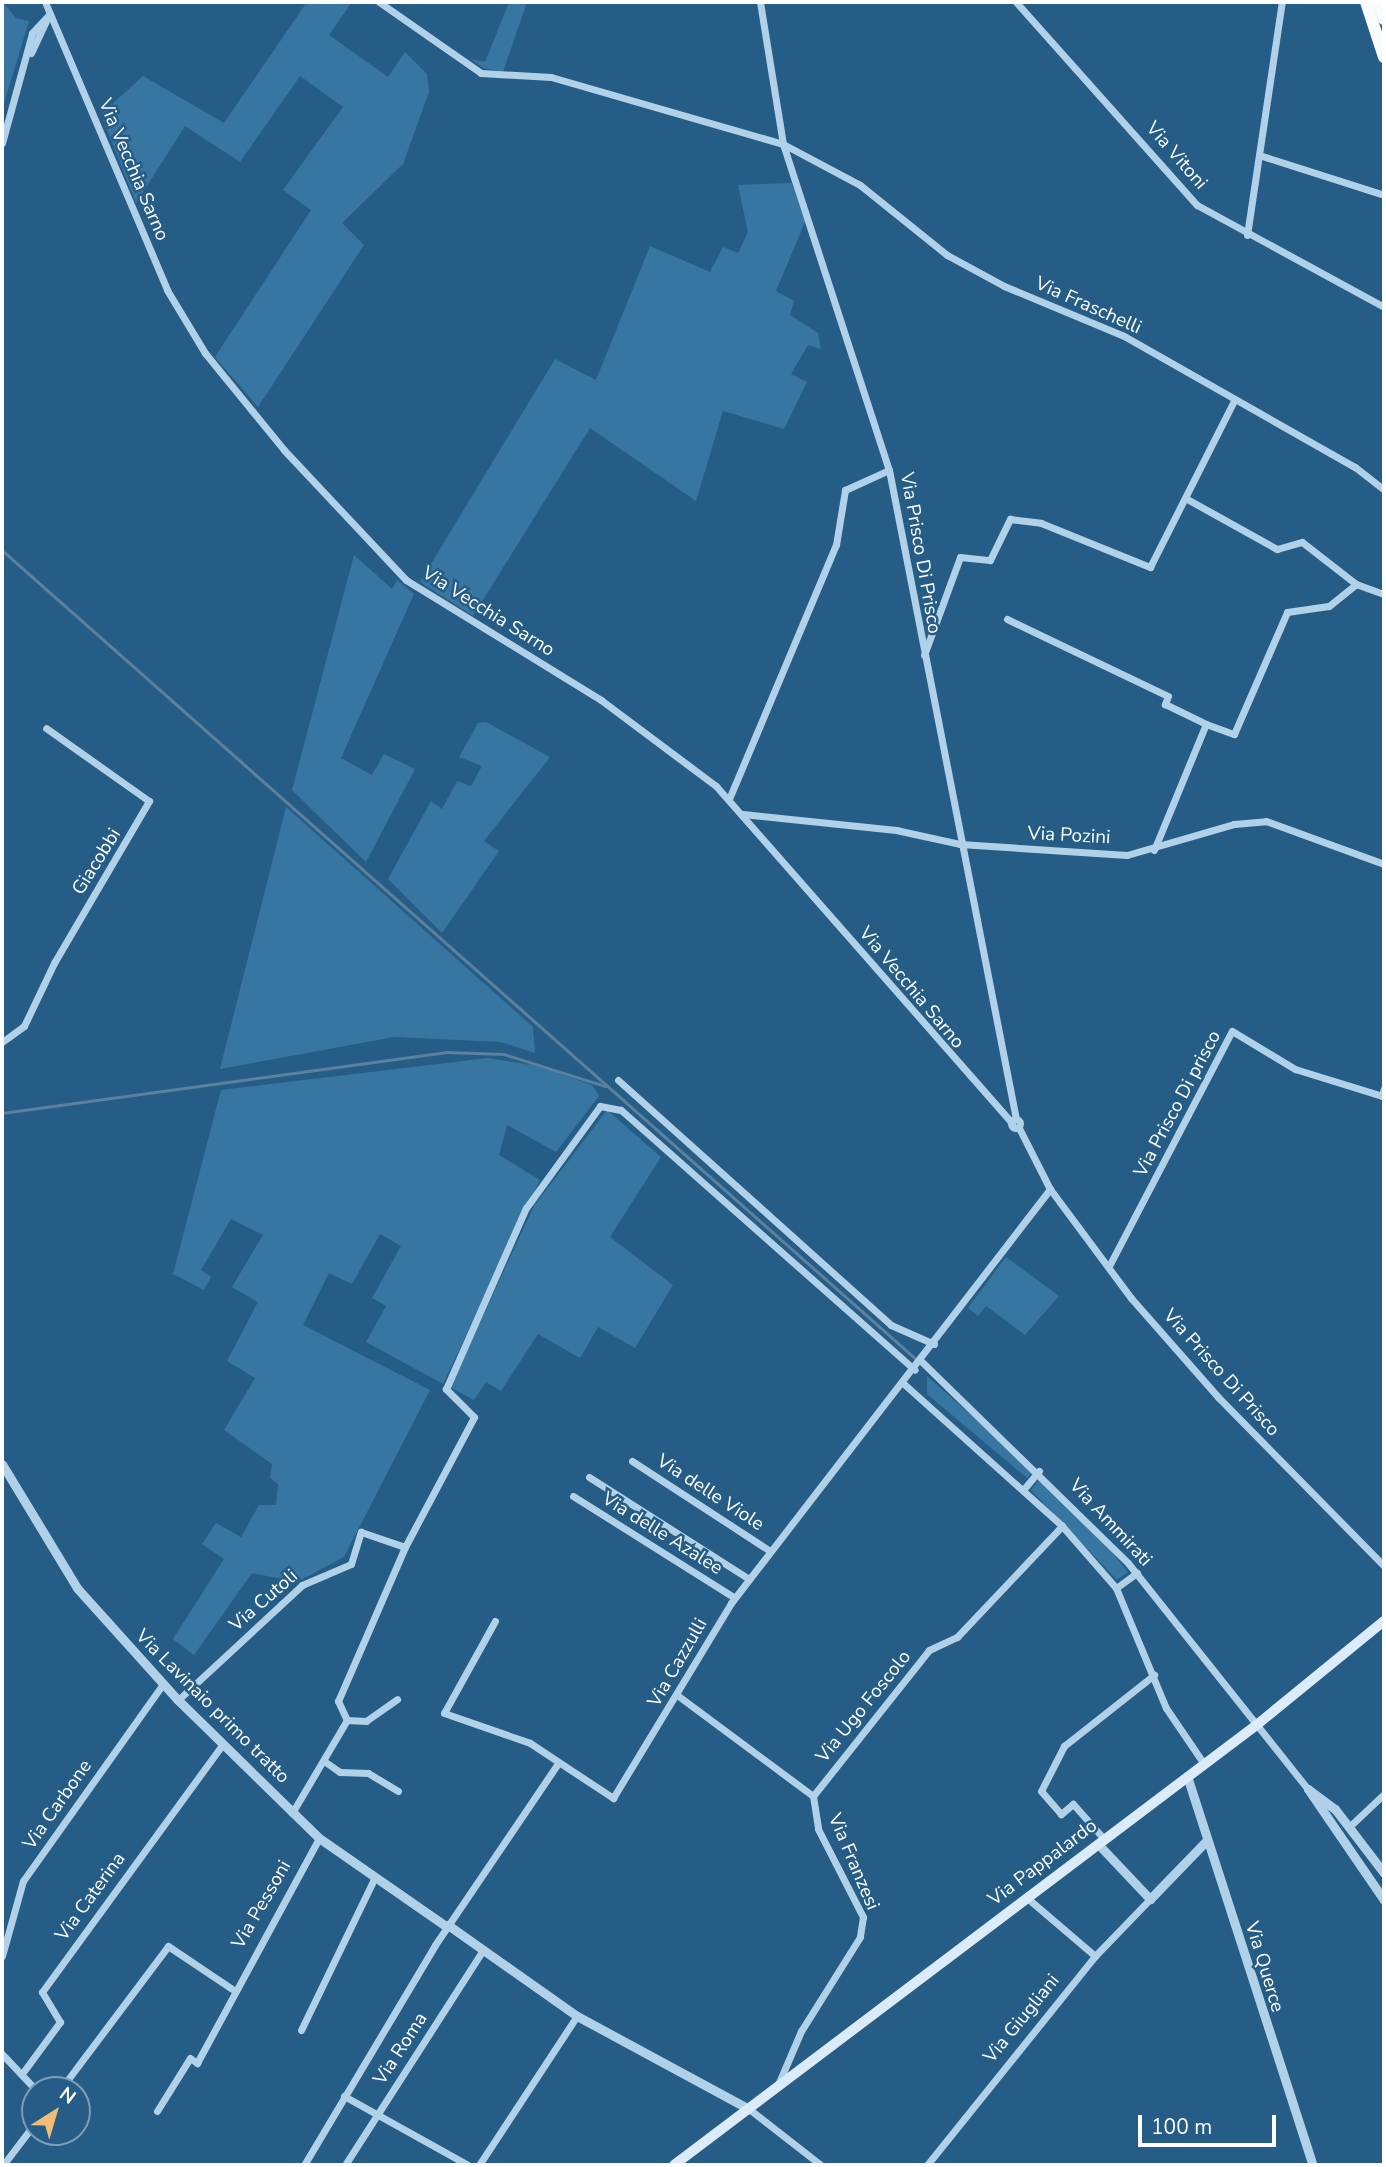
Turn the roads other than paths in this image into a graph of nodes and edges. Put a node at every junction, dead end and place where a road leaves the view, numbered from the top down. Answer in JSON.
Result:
{"nodes":[{"id":1,"x":45,"y":2,"type":"edge"},
{"id":2,"x":379,"y":2,"type":"edge"},
{"id":3,"x":760,"y":2,"type":"edge"},
{"id":4,"x":1016,"y":2,"type":"edge"},
{"id":5,"x":1282,"y":2,"type":"edge"},
{"id":6,"x":1366,"y":2,"type":"edge"},
{"id":7,"x":1378,"y":2,"type":"edge"},
{"id":8,"x":50,"y":14,"type":"junction"},
{"id":9,"x":1384,"y":19,"type":"edge"},
{"id":10,"x":1384,"y":57,"type":"edge"},
{"id":11,"x":2,"y":143,"type":"edge"},
{"id":12,"x":783,"y":144,"type":"junction"},
{"id":13,"x":1262,"y":156,"type":"junction"},
{"id":14,"x":1384,"y":195,"type":"edge"},
{"id":15,"x":1247,"y":235,"type":"junction"},
{"id":16,"x":1384,"y":307,"type":"edge"},
{"id":17,"x":1233,"y":403,"type":"junction"},
{"id":18,"x":889,"y":470,"type":"junction"},
{"id":19,"x":1384,"y":490,"type":"edge"},
{"id":20,"x":1187,"y":499,"type":"junction"},
{"id":21,"x":1356,"y":584,"type":"junction"},
{"id":22,"x":1384,"y":594,"type":"edge"},
{"id":23,"x":1007,"y":619,"type":"dead end"},
{"id":24,"x":923,"y":657,"type":"junction"},
{"id":25,"x":1206,"y":724,"type":"junction"},
{"id":26,"x":46,"y":729,"type":"dead end"},
{"id":27,"x":729,"y":799,"type":"junction"},
{"id":28,"x":743,"y":814,"type":"junction"},
{"id":29,"x":960,"y":844,"type":"junction"},
{"id":30,"x":1154,"y":850,"type":"junction"},
{"id":31,"x":1384,"y":864,"type":"edge"},
{"id":32,"x":2,"y":1042,"type":"edge"},
{"id":33,"x":618,"y":1080,"type":"dead end"},
{"id":34,"x":1384,"y":1088,"type":"edge"},
{"id":35,"x":1014,"y":1121,"type":"junction"},
{"id":36,"x":1019,"y":1128,"type":"joint"},
{"id":37,"x":1050,"y":1189,"type":"junction"},
{"id":38,"x":1109,"y":1266,"type":"junction"},
{"id":39,"x":934,"y":1343,"type":"junction"},
{"id":40,"x":921,"y":1361,"type":"junction"},
{"id":41,"x":915,"y":1370,"type":"junction"},
{"id":42,"x":904,"y":1384,"type":"junction"},
{"id":43,"x":632,"y":1461,"type":"dead end"},
{"id":44,"x":2,"y":1464,"type":"edge"},
{"id":45,"x":1039,"y":1471,"type":"junction"},
{"id":46,"x":589,"y":1478,"type":"dead end"},
{"id":47,"x":1023,"y":1490,"type":"junction"},
{"id":48,"x":573,"y":1496,"type":"dead end"},
{"id":49,"x":1062,"y":1525,"type":"junction"},
{"id":50,"x":405,"y":1548,"type":"junction"},
{"id":51,"x":770,"y":1551,"type":"junction"},
{"id":52,"x":1384,"y":1566,"type":"edge"},
{"id":53,"x":1137,"y":1573,"type":"junction"},
{"id":54,"x":749,"y":1579,"type":"junction"},
{"id":55,"x":1116,"y":1588,"type":"junction"},
{"id":56,"x":734,"y":1598,"type":"junction"},
{"id":57,"x":495,"y":1621,"type":"dead end"},
{"id":58,"x":1384,"y":1621,"type":"edge"},
{"id":59,"x":1154,"y":1675,"type":"junction"},
{"id":60,"x":163,"y":1684,"type":"junction"},
{"id":61,"x":677,"y":1695,"type":"junction"},
{"id":62,"x":397,"y":1699,"type":"dead end"},
{"id":63,"x":178,"y":1700,"type":"junction"},
{"id":64,"x":347,"y":1720,"type":"junction"},
{"id":65,"x":1259,"y":1723,"type":"junction"},
{"id":66,"x":223,"y":1744,"type":"junction"},
{"id":67,"x":324,"y":1761,"type":"junction"},
{"id":68,"x":1204,"y":1764,"type":"junction"},
{"id":69,"x":557,"y":1765,"type":"junction"},
{"id":70,"x":1187,"y":1776,"type":"junction"},
{"id":71,"x":1308,"y":1789,"type":"junction"},
{"id":72,"x":398,"y":1791,"type":"dead end"},
{"id":73,"x":1384,"y":1794,"type":"edge"},
{"id":74,"x":813,"y":1796,"type":"junction"},
{"id":75,"x":292,"y":1813,"type":"junction"},
{"id":76,"x":1350,"y":1826,"type":"junction"},
{"id":77,"x":319,"y":1838,"type":"junction"},
{"id":78,"x":1207,"y":1840,"type":"junction"},
{"id":79,"x":1101,"y":1842,"type":"junction"},
{"id":80,"x":1384,"y":1873,"type":"edge"},
{"id":81,"x":375,"y":1877,"type":"junction"},
{"id":82,"x":1026,"y":1898,"type":"junction"},
{"id":83,"x":1150,"y":1899,"type":"junction"},
{"id":84,"x":1384,"y":1900,"type":"edge"},
{"id":85,"x":447,"y":1926,"type":"junction"},
{"id":86,"x":484,"y":1950,"type":"junction"},
{"id":87,"x":2,"y":1956,"type":"edge"},
{"id":88,"x":1095,"y":1956,"type":"junction"},
{"id":89,"x":232,"y":1989,"type":"junction"},
{"id":90,"x":577,"y":2016,"type":"junction"},
{"id":91,"x":301,"y":2030,"type":"dead end"},
{"id":92,"x":2,"y":2054,"type":"edge"},
{"id":93,"x":24,"y":2071,"type":"junction"},
{"id":94,"x":27,"y":2076,"type":"edge"},
{"id":95,"x":70,"y":2076,"type":"edge"},
{"id":96,"x":776,"y":2088,"type":"junction"},
{"id":97,"x":344,"y":2096,"type":"junction"},
{"id":98,"x":748,"y":2109,"type":"junction"},
{"id":99,"x":157,"y":2111,"type":"dead end"},
{"id":100,"x":377,"y":2115,"type":"junction"},
{"id":101,"x":21,"y":2141,"type":"edge"},
{"id":102,"x":3,"y":2165,"type":"edge"},
{"id":103,"x":304,"y":2165,"type":"edge"},
{"id":104,"x":345,"y":2165,"type":"edge"},
{"id":105,"x":468,"y":2165,"type":"edge"},
{"id":106,"x":479,"y":2165,"type":"edge"},
{"id":107,"x":674,"y":2165,"type":"edge"},
{"id":108,"x":821,"y":2165,"type":"edge"},
{"id":109,"x":927,"y":2165,"type":"edge"},
{"id":110,"x":1313,"y":2165,"type":"edge"}],
"edges":[{"from":1,"to":8,"type":"street","name":"Via Vecchia Sarno"},
{"from":2,"to":12,"type":"street","name":"Via Fraschelli"},
{"from":3,"to":12,"type":"street","name":"Via Prisco Di Prisco"},
{"from":4,"to":15,"type":"street","name":"Via Vitoni"},
{"from":5,"to":13,"type":"street"},
{"from":6,"to":10,"type":"highway"},
{"from":7,"to":9,"type":"highway"},
{"from":8,"to":11,"type":"street"},
{"from":8,"to":27,"type":"street","name":"Via Vecchia Sarno"},
{"from":12,"to":17,"type":"street","name":"Via Fraschelli"},
{"from":12,"to":18,"type":"street","name":"Via Prisco Di Prisco"},
{"from":13,"to":14,"type":"street"},
{"from":13,"to":15,"type":"street"},
{"from":15,"to":16,"type":"street","name":"Via Vitoni"},
{"from":17,"to":19,"type":"street","name":"Via Fraschelli"},
{"from":17,"to":20,"type":"street"},
{"from":18,"to":24,"type":"street","name":"Via Prisco Di Prisco"},
{"from":18,"to":27,"type":"street"},
{"from":20,"to":21,"type":"street"},
{"from":20,"to":24,"type":"street"},
{"from":21,"to":22,"type":"street"},
{"from":21,"to":25,"type":"street"},
{"from":23,"to":25,"type":"street"},
{"from":24,"to":29,"type":"street","name":"Via Prisco Di Prisco"},
{"from":25,"to":30,"type":"street"},
{"from":26,"to":32,"type":"street","name":"Giacobbi"},
{"from":27,"to":28,"type":"street","name":"Via Vecchia Sarno"},
{"from":28,"to":29,"type":"street","name":"Via Pozini"},
{"from":28,"to":35,"type":"street","name":"Via Vecchia Sarno"},
{"from":29,"to":30,"type":"street","name":"Via Pozini"},
{"from":29,"to":35,"type":"street","name":"Via Prisco Di Prisco"},
{"from":30,"to":31,"type":"street","name":"Via Pozini"},
{"from":33,"to":39,"type":"street"},
{"from":34,"to":38,"type":"street","name":"Via Prisco Di prisco"},
{"from":35,"to":36,"type":"street","name":"Via Vecchia Sarno"},
{"from":36,"to":37,"type":"street","name":"Via Prisco Di Prisco"},
{"from":37,"to":38,"type":"street","name":"Via Prisco Di Prisco"},
{"from":37,"to":39,"type":"street","name":"Via Cazzulli"},
{"from":38,"to":52,"type":"street","name":"Via Prisco Di Prisco"},
{"from":39,"to":40,"type":"street","name":"Via Cazzulli"},
{"from":40,"to":41,"type":"street","name":"Via Cazzulli"},
{"from":40,"to":45,"type":"street","name":"Via Ammirati"},
{"from":41,"to":42,"type":"street","name":"Via Cazzulli"},
{"from":41,"to":50,"type":"street"},
{"from":42,"to":47,"type":"street","name":"Via Ammirati"},
{"from":42,"to":51,"type":"street","name":"Via Cazzulli"},
{"from":43,"to":51,"type":"street","name":"Via delle Viole"},
{"from":44,"to":60,"type":"street","name":"Via Lavinaio primo tratto"},
{"from":45,"to":47,"type":"street"},
{"from":45,"to":53,"type":"street","name":"Via Ammirati"},
{"from":46,"to":54,"type":"street"},
{"from":47,"to":49,"type":"street","name":"Via Ammirati"},
{"from":48,"to":56,"type":"street","name":"Via delle Azalee"},
{"from":49,"to":55,"type":"street","name":"Via Ammirati"},
{"from":49,"to":74,"type":"street","name":"Via Ugo Foscolo"},
{"from":50,"to":63,"type":"street","name":"Via Cutoli"},
{"from":50,"to":64,"type":"street"},
{"from":51,"to":54,"type":"street","name":"Via Cazzulli"},
{"from":53,"to":55,"type":"street"},
{"from":53,"to":65,"type":"street","name":"Via Ammirati"},
{"from":54,"to":56,"type":"street","name":"Via Cazzulli"},
{"from":55,"to":59,"type":"street","name":"Via Ammirati"},
{"from":56,"to":61,"type":"street","name":"Via Cazzulli"},
{"from":57,"to":69,"type":"street"},
{"from":58,"to":65,"type":"main road","name":"Via Pappalardo"},
{"from":59,"to":68,"type":"street","name":"Via Ammirati"},
{"from":59,"to":79,"type":"street"},
{"from":60,"to":63,"type":"street","name":"Via Lavinaio primo tratto"},
{"from":60,"to":87,"type":"street","name":"Via Carbone"},
{"from":61,"to":69,"type":"street","name":"Via Cazzulli"},
{"from":61,"to":74,"type":"street","name":"Via Franzesi"},
{"from":62,"to":64,"type":"street"},
{"from":63,"to":66,"type":"street","name":"Via Lavinaio primo tratto"},
{"from":64,"to":67,"type":"street"},
{"from":65,"to":68,"type":"main road","name":"Via Pappalardo"},
{"from":65,"to":71,"type":"street","name":"Via Ammirati"},
{"from":66,"to":75,"type":"street","name":"Via Lavinaio primo tratto"},
{"from":66,"to":93,"type":"street","name":"Via Caterina"},
{"from":67,"to":72,"type":"street"},
{"from":67,"to":75,"type":"street"},
{"from":68,"to":70,"type":"main road","name":"Via Pappalardo"},
{"from":69,"to":85,"type":"street"},
{"from":70,"to":78,"type":"street","name":"Via Querce"},
{"from":70,"to":79,"type":"main road","name":"Via Pappalardo"},
{"from":71,"to":76,"type":"street"},
{"from":71,"to":84,"type":"street"},
{"from":73,"to":76,"type":"street"},
{"from":74,"to":96,"type":"street","name":"Via Franzesi"},
{"from":75,"to":77,"type":"street","name":"Via Lavinaio primo tratto"},
{"from":76,"to":80,"type":"street"},
{"from":77,"to":81,"type":"street","name":"Via Lavinaio primo tratto"},
{"from":77,"to":89,"type":"street","name":"Via Pessoni"},
{"from":78,"to":83,"type":"street","name":"Via Giugliani"},
{"from":78,"to":110,"type":"street","name":"Via Querce"},
{"from":79,"to":82,"type":"main road","name":"Via Pappalardo"},
{"from":79,"to":83,"type":"street"},
{"from":81,"to":85,"type":"street","name":"Via Lavinaio primo tratto"},
{"from":81,"to":91,"type":"street"},
{"from":82,"to":88,"type":"street"},
{"from":82,"to":96,"type":"main road","name":"Via Pappalardo"},
{"from":83,"to":88,"type":"street","name":"Via Giugliani"},
{"from":85,"to":86,"type":"street","name":"Via Lavinaio primo tratto"},
{"from":85,"to":97,"type":"street"},
{"from":86,"to":90,"type":"street","name":"Via Lavinaio primo tratto"},
{"from":86,"to":100,"type":"street","name":"Via Roma"},
{"from":88,"to":109,"type":"street","name":"Via Giugliani"},
{"from":89,"to":95,"type":"street"},
{"from":89,"to":99,"type":"street","name":"Via Pessoni"},
{"from":90,"to":98,"type":"street","name":"Via Lavinaio primo tratto"},
{"from":90,"to":106,"type":"street"},
{"from":92,"to":93,"type":"street"},
{"from":93,"to":94,"type":"street"},
{"from":96,"to":98,"type":"main road","name":"Via Pappalardo"},
{"from":97,"to":100,"type":"street"},
{"from":97,"to":103,"type":"street"},
{"from":98,"to":107,"type":"main road","name":"Via Pappalardo"},
{"from":98,"to":108,"type":"street"},
{"from":100,"to":104,"type":"street","name":"Via Roma"},
{"from":100,"to":105,"type":"street"},
{"from":101,"to":102,"type":"street"}]}
